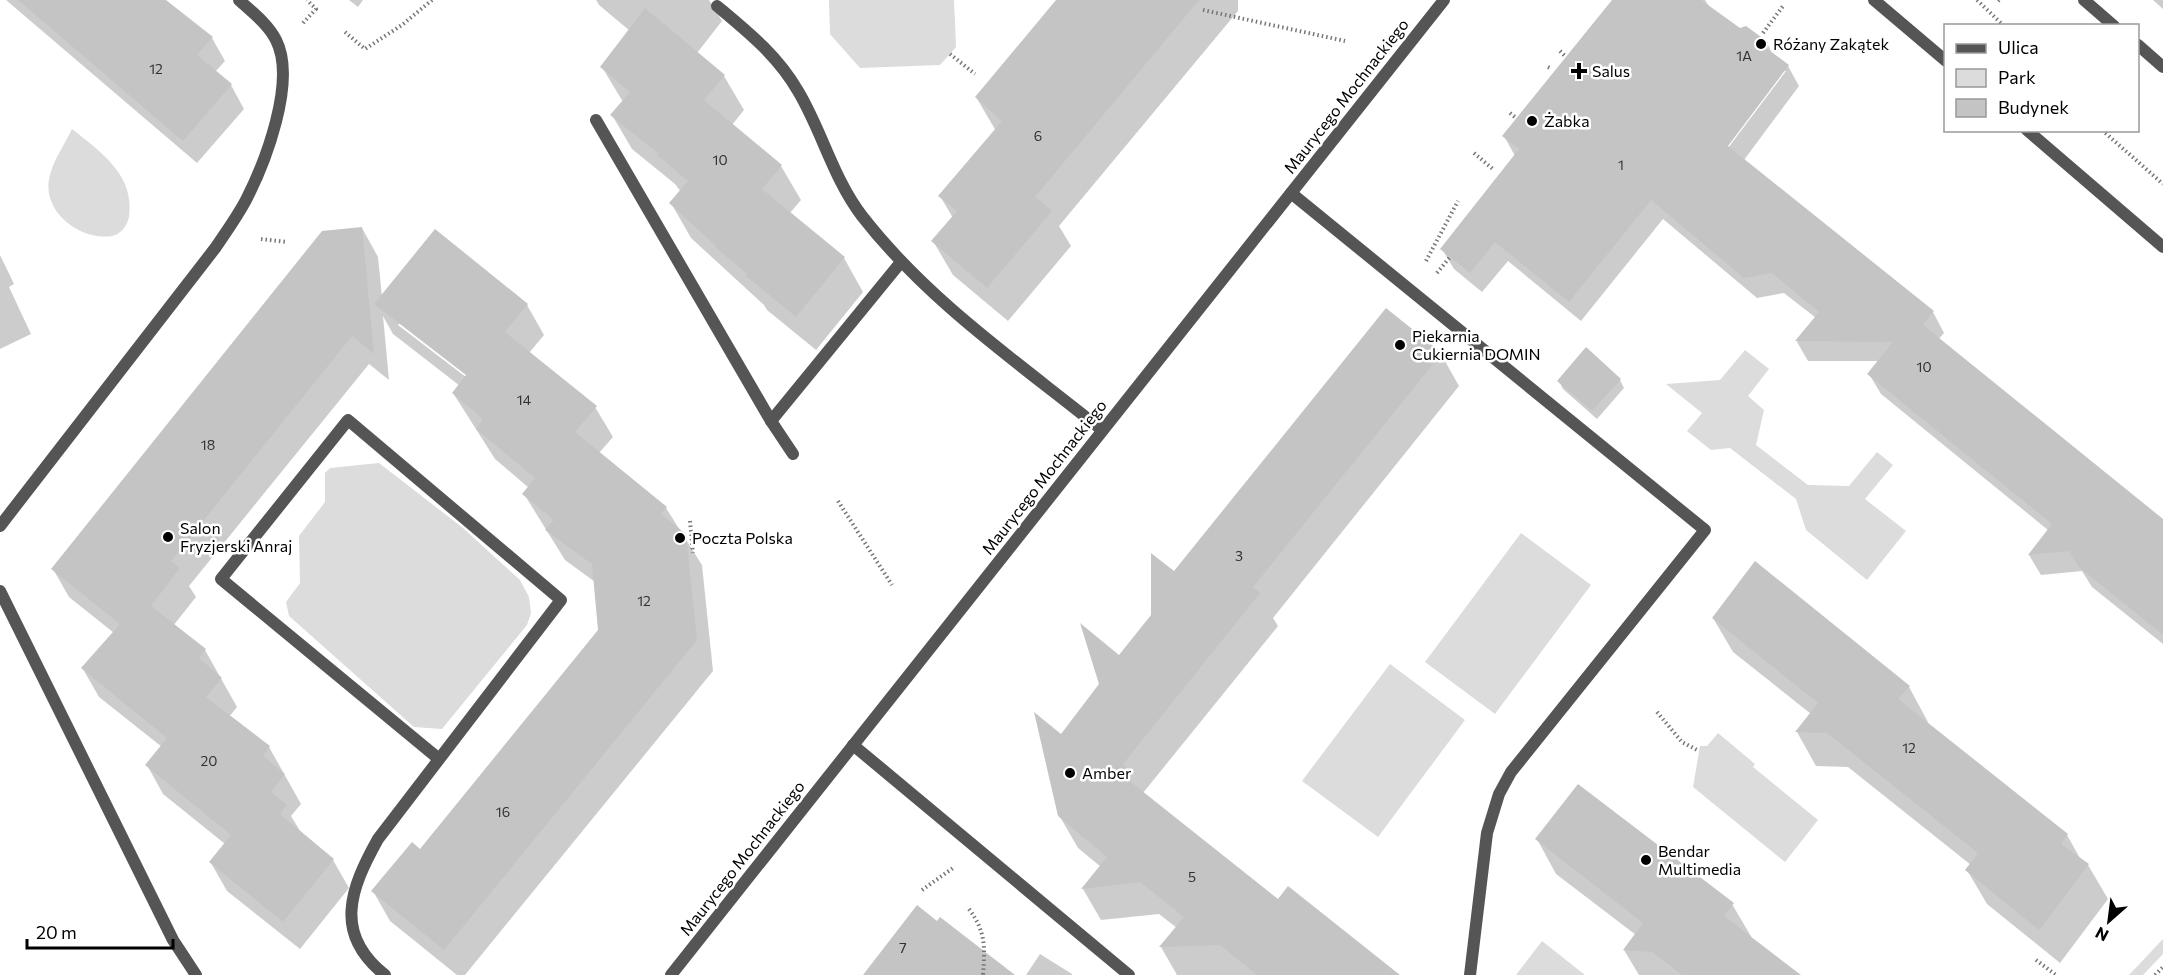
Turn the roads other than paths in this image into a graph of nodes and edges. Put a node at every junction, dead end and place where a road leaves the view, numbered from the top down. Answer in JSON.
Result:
{"nodes":[{"id":1,"x":238,"y":0,"type":"edge"},
{"id":2,"x":1444,"y":0,"type":"edge"},
{"id":3,"x":1874,"y":0,"type":"edge"},
{"id":4,"x":2084,"y":0,"type":"edge"},
{"id":5,"x":717,"y":6,"type":"dead end"},
{"id":6,"x":2112,"y":24,"type":"edge"},
{"id":7,"x":2139,"y":46,"type":"edge"},
{"id":8,"x":1944,"y":59,"type":"edge"},
{"id":9,"x":2163,"y":67,"type":"edge"},
{"id":10,"x":596,"y":120,"type":"dead end"},
{"id":11,"x":2029,"y":132,"type":"edge"},
{"id":12,"x":1291,"y":193,"type":"junction"},
{"id":13,"x":2163,"y":247,"type":"edge"},
{"id":14,"x":901,"y":262,"type":"junction"},
{"id":15,"x":771,"y":421,"type":"junction"},
{"id":16,"x":1102,"y":430,"type":"junction"},
{"id":17,"x":793,"y":454,"type":"dead end"},
{"id":18,"x":0,"y":526,"type":"edge"},
{"id":19,"x":0,"y":591,"type":"edge"},
{"id":20,"x":853,"y":745,"type":"junction"},
{"id":21,"x":439,"y":759,"type":"junction"},
{"id":22,"x":196,"y":975,"type":"edge"},
{"id":23,"x":385,"y":975,"type":"edge"},
{"id":24,"x":671,"y":975,"type":"edge"},
{"id":25,"x":1129,"y":975,"type":"edge"},
{"id":26,"x":1470,"y":975,"type":"edge"}],
"edges":[{"from":1,"to":18,"type":"street"},
{"from":2,"to":12,"type":"street","name":"Maurycego Mochnackiego"},
{"from":3,"to":8,"type":"street"},
{"from":4,"to":6,"type":"street"},
{"from":5,"to":14,"type":"street"},
{"from":7,"to":9,"type":"street"},
{"from":10,"to":15,"type":"street"},
{"from":11,"to":13,"type":"street"},
{"from":12,"to":16,"type":"street","name":"Maurycego Mochnackiego"},
{"from":12,"to":26,"type":"street"},
{"from":14,"to":15,"type":"street"},
{"from":14,"to":16,"type":"street"},
{"from":15,"to":17,"type":"street"},
{"from":16,"to":20,"type":"street","name":"Maurycego Mochnackiego"},
{"from":19,"to":22,"type":"street"},
{"from":20,"to":24,"type":"street","name":"Maurycego Mochnackiego"},
{"from":20,"to":25,"type":"street"},
{"from":21,"to":21,"type":"street"},
{"from":21,"to":23,"type":"street"}]}
